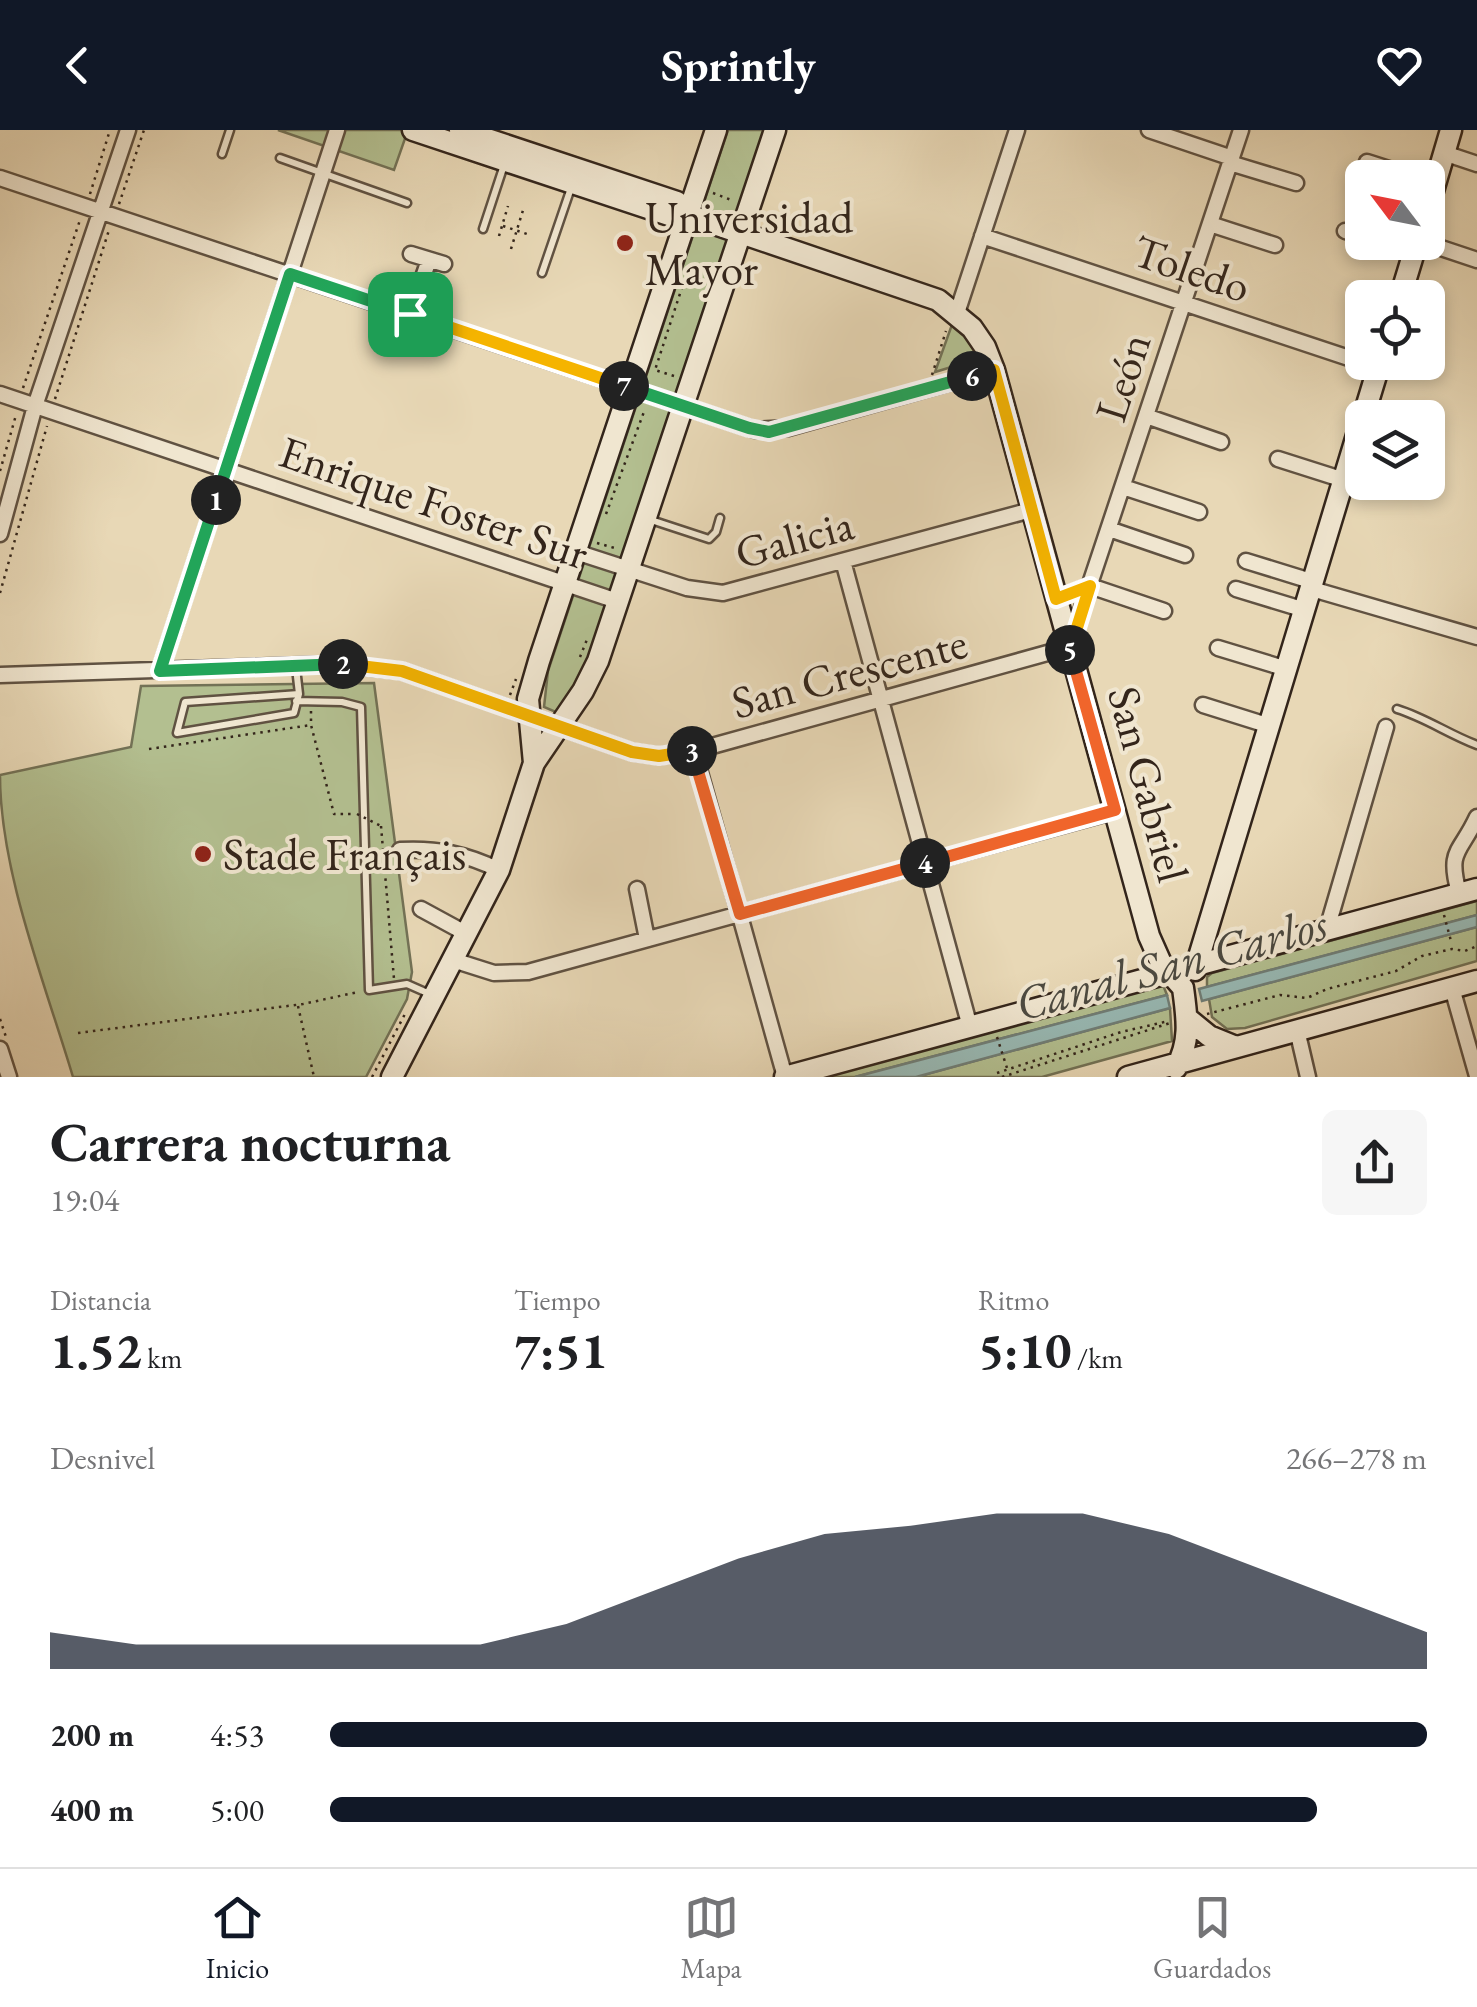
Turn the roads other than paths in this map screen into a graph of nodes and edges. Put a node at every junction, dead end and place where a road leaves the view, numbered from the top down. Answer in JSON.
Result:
{"nodes":[{"id":1,"x":128,"y":130,"type":"edge"},
{"id":2,"x":230,"y":130,"type":"edge"},
{"id":3,"x":337,"y":130,"type":"edge"},
{"id":4,"x":413,"y":130,"type":"edge"},
{"id":5,"x":460,"y":130,"type":"edge"},
{"id":6,"x":716,"y":130,"type":"edge"},
{"id":7,"x":775,"y":130,"type":"edge"},
{"id":8,"x":1018,"y":130,"type":"edge"},
{"id":9,"x":1149,"y":130,"type":"edge"},
{"id":10,"x":1241,"y":130,"type":"edge"},
{"id":11,"x":1451,"y":130,"type":"edge"},
{"id":12,"x":1444,"y":153,"type":"junction"},
{"id":13,"x":222,"y":154,"type":"dead end"},
{"id":14,"x":280,"y":158,"type":"dead end"},
{"id":15,"x":1231,"y":160,"type":"junction"},
{"id":16,"x":1441,"y":160,"type":"edge"},
{"id":17,"x":505,"y":161,"type":"junction"},
{"id":18,"x":1477,"y":164,"type":"edge"},
{"id":19,"x":323,"y":174,"type":"junction"},
{"id":20,"x":0,"y":178,"type":"edge"},
{"id":21,"x":1296,"y":183,"type":"dead end"},
{"id":22,"x":572,"y":184,"type":"junction"},
{"id":23,"x":407,"y":203,"type":"dead end"},
{"id":24,"x":100,"y":211,"type":"junction"},
{"id":25,"x":688,"y":214,"type":"junction"},
{"id":26,"x":1210,"y":224,"type":"junction"},
{"id":27,"x":483,"y":228,"type":"dead end"},
{"id":28,"x":740,"y":231,"type":"junction"},
{"id":29,"x":982,"y":236,"type":"junction"},
{"id":30,"x":1276,"y":245,"type":"dead end"},
{"id":31,"x":1445,"y":252,"type":"edge"},
{"id":32,"x":411,"y":254,"type":"dead end"},
{"id":33,"x":1477,"y":260,"type":"edge"},
{"id":34,"x":542,"y":273,"type":"dead end"},
{"id":35,"x":290,"y":274,"type":"junction"},
{"id":36,"x":1184,"y":302,"type":"junction"},
{"id":37,"x":410,"y":314,"type":"junction"},
{"id":38,"x":954,"y":315,"type":"junction"},
{"id":39,"x":1345,"y":354,"type":"edge"},
{"id":40,"x":994,"y":370,"type":"junction"},
{"id":41,"x":631,"y":388,"type":"junction"},
{"id":42,"x":0,"y":394,"type":"edge"},
{"id":43,"x":682,"y":405,"type":"junction"},
{"id":44,"x":35,"y":406,"type":"junction"},
{"id":45,"x":1146,"y":416,"type":"junction"},
{"id":46,"x":1221,"y":442,"type":"dead end"},
{"id":47,"x":1278,"y":459,"type":"dead end"},
{"id":48,"x":226,"y":470,"type":"junction"},
{"id":49,"x":1345,"y":477,"type":"edge"},
{"id":50,"x":1344,"y":480,"type":"junction"},
{"id":51,"x":1123,"y":486,"type":"junction"},
{"id":52,"x":1031,"y":510,"type":"junction"},
{"id":53,"x":1198,"y":512,"type":"dead end"},
{"id":54,"x":645,"y":518,"type":"junction"},
{"id":55,"x":720,"y":518,"type":"dead end"},
{"id":56,"x":1108,"y":529,"type":"junction"},
{"id":57,"x":0,"y":534,"type":"edge"},
{"id":58,"x":586,"y":547,"type":"junction"},
{"id":59,"x":1185,"y":555,"type":"dead end"},
{"id":60,"x":843,"y":561,"type":"junction"},
{"id":61,"x":1246,"y":561,"type":"dead end"},
{"id":62,"x":628,"y":569,"type":"junction"},
{"id":63,"x":566,"y":584,"type":"junction"},
{"id":64,"x":1090,"y":586,"type":"junction"},
{"id":65,"x":1236,"y":590,"type":"dead end"},
{"id":66,"x":1310,"y":594,"type":"junction"},
{"id":67,"x":1056,"y":599,"type":"junction"},
{"id":68,"x":617,"y":601,"type":"junction"},
{"id":69,"x":1164,"y":612,"type":"dead end"},
{"id":70,"x":1477,"y":636,"type":"edge"},
{"id":71,"x":1070,"y":647,"type":"junction"},
{"id":72,"x":1218,"y":648,"type":"dead end"},
{"id":73,"x":296,"y":668,"type":"junction"},
{"id":74,"x":1287,"y":670,"type":"junction"},
{"id":75,"x":160,"y":671,"type":"junction"},
{"id":76,"x":0,"y":674,"type":"edge"},
{"id":77,"x":297,"y":698,"type":"junction"},
{"id":78,"x":880,"y":700,"type":"junction"},
{"id":79,"x":1203,"y":705,"type":"dead end"},
{"id":80,"x":1397,"y":709,"type":"dead end"},
{"id":81,"x":530,"y":716,"type":"junction"},
{"id":82,"x":1270,"y":726,"type":"junction"},
{"id":83,"x":560,"y":727,"type":"junction"},
{"id":84,"x":1386,"y":727,"type":"dead end"},
{"id":85,"x":1477,"y":745,"type":"edge"},
{"id":86,"x":694,"y":750,"type":"junction"},
{"id":87,"x":534,"y":763,"type":"junction"},
{"id":88,"x":1115,"y":810,"type":"junction"},
{"id":89,"x":1477,"y":817,"type":"edge"},
{"id":90,"x":400,"y":850,"type":"dead end"},
{"id":91,"x":925,"y":863,"type":"junction"},
{"id":92,"x":499,"y":870,"type":"junction"},
{"id":93,"x":637,"y":890,"type":"dead end"},
{"id":94,"x":1468,"y":891,"type":"edge"},
{"id":95,"x":420,"y":909,"type":"dead end"},
{"id":96,"x":740,"y":914,"type":"junction"},
{"id":97,"x":1327,"y":929,"type":"junction"},
{"id":98,"x":467,"y":934,"type":"junction"},
{"id":99,"x":648,"y":939,"type":"junction"},
{"id":100,"x":453,"y":960,"type":"junction"},
{"id":101,"x":1198,"y":963,"type":"junction"},
{"id":102,"x":1477,"y":981,"type":"edge"},
{"id":103,"x":1452,"y":988,"type":"junction"},
{"id":104,"x":426,"y":993,"type":"junction"},
{"id":105,"x":1185,"y":1001,"type":"junction"},
{"id":106,"x":970,"y":1027,"type":"junction"},
{"id":107,"x":1296,"y":1030,"type":"junction"},
{"id":108,"x":1236,"y":1048,"type":"junction"},
{"id":109,"x":1,"y":1057,"type":"edge"},
{"id":110,"x":1175,"y":1070,"type":"edge"},
{"id":111,"x":1134,"y":1076,"type":"edge"},
{"id":112,"x":1477,"y":1076,"type":"edge"},
{"id":113,"x":8,"y":1077,"type":"edge"},
{"id":114,"x":392,"y":1077,"type":"edge"},
{"id":115,"x":785,"y":1077,"type":"edge"},
{"id":116,"x":1308,"y":1077,"type":"edge"}],
"edges":[{"from":1,"to":24,"type":"street"},
{"from":2,"to":13,"type":"lane"},
{"from":3,"to":19,"type":"street"},
{"from":4,"to":17,"type":"street"},
{"from":5,"to":25,"type":"street"},
{"from":6,"to":25,"type":"street"},
{"from":7,"to":28,"type":"street"},
{"from":8,"to":29,"type":"street"},
{"from":9,"to":15,"type":"street"},
{"from":10,"to":15,"type":"street","name":"León"},
{"from":11,"to":12,"type":"street"},
{"from":12,"to":16,"type":"street"},
{"from":12,"to":18,"type":"street"},
{"from":14,"to":19,"type":"lane"},
{"from":15,"to":21,"type":"street"},
{"from":15,"to":26,"type":"street","name":"León"},
{"from":17,"to":22,"type":"street"},
{"from":17,"to":27,"type":"lane"},
{"from":19,"to":23,"type":"lane"},
{"from":19,"to":35,"type":"street"},
{"from":20,"to":24,"type":"street"},
{"from":22,"to":25,"type":"street"},
{"from":22,"to":34,"type":"lane"},
{"from":24,"to":35,"type":"street"},
{"from":24,"to":44,"type":"street"},
{"from":25,"to":28,"type":"street"},
{"from":25,"to":41,"type":"street"},
{"from":26,"to":30,"type":"street"},
{"from":26,"to":36,"type":"street","name":"León"},
{"from":28,"to":38,"type":"street"},
{"from":28,"to":43,"type":"street"},
{"from":29,"to":36,"type":"street","name":"Toledo"},
{"from":29,"to":38,"type":"street"},
{"from":31,"to":33,"type":"street"},
{"from":32,"to":37,"type":"street"},
{"from":35,"to":37,"type":"street"},
{"from":35,"to":48,"type":"street"},
{"from":36,"to":39,"type":"street","name":"Toledo"},
{"from":36,"to":45,"type":"street","name":"León"},
{"from":37,"to":41,"type":"street"},
{"from":38,"to":40,"type":"street","name":"San Gabriel"},
{"from":40,"to":43,"type":"street"},
{"from":40,"to":52,"type":"street","name":"San Gabriel"},
{"from":41,"to":43,"type":"street"},
{"from":41,"to":58,"type":"street"},
{"from":42,"to":44,"type":"street","name":"Enrique Foster Sur"},
{"from":43,"to":54,"type":"street"},
{"from":44,"to":48,"type":"street","name":"Enrique Foster Sur"},
{"from":44,"to":57,"type":"street"},
{"from":45,"to":46,"type":"street"},
{"from":45,"to":51,"type":"street","name":"León"},
{"from":47,"to":50,"type":"street"},
{"from":48,"to":63,"type":"street","name":"Enrique Foster Sur"},
{"from":48,"to":75,"type":"street"},
{"from":49,"to":50,"type":"street"},
{"from":50,"to":66,"type":"street"},
{"from":51,"to":53,"type":"street"},
{"from":51,"to":56,"type":"street","name":"León"},
{"from":52,"to":60,"type":"street","name":"Galicia"},
{"from":52,"to":67,"type":"street","name":"San Gabriel"},
{"from":54,"to":55,"type":"lane"},
{"from":54,"to":62,"type":"street"},
{"from":56,"to":59,"type":"street"},
{"from":56,"to":64,"type":"street","name":"León"},
{"from":58,"to":62,"type":"street","name":"Galicia"},
{"from":58,"to":63,"type":"street"},
{"from":60,"to":62,"type":"street","name":"Galicia"},
{"from":60,"to":78,"type":"street"},
{"from":61,"to":66,"type":"street"},
{"from":62,"to":68,"type":"street"},
{"from":63,"to":68,"type":"street","name":"Enrique Foster Sur"},
{"from":63,"to":81,"type":"street"},
{"from":64,"to":67,"type":"street"},
{"from":64,"to":69,"type":"street"},
{"from":64,"to":71,"type":"street","name":"León"},
{"from":65,"to":66,"type":"street"},
{"from":66,"to":70,"type":"street"},
{"from":66,"to":74,"type":"street"},
{"from":67,"to":71,"type":"street","name":"San Gabriel"},
{"from":68,"to":83,"type":"street"},
{"from":71,"to":78,"type":"street","name":"San Crescente"},
{"from":71,"to":88,"type":"street","name":"San Gabriel"},
{"from":72,"to":74,"type":"street"},
{"from":73,"to":75,"type":"street","name":"San Crescente"},
{"from":73,"to":77,"type":"lane"},
{"from":73,"to":81,"type":"street","name":"San Crescente"},
{"from":74,"to":82,"type":"street"},
{"from":75,"to":76,"type":"street","name":"San Crescente"},
{"from":77,"to":77,"type":"lane"},
{"from":77,"to":104,"type":"lane"},
{"from":78,"to":86,"type":"street","name":"San Crescente"},
{"from":78,"to":91,"type":"street"},
{"from":79,"to":82,"type":"street"},
{"from":80,"to":85,"type":"lane"},
{"from":81,"to":83,"type":"street","name":"San Crescente"},
{"from":81,"to":87,"type":"street"},
{"from":82,"to":101,"type":"street"},
{"from":83,"to":86,"type":"street","name":"San Crescente"},
{"from":83,"to":87,"type":"street"},
{"from":84,"to":97,"type":"street"},
{"from":86,"to":96,"type":"street"},
{"from":87,"to":92,"type":"street"},
{"from":88,"to":91,"type":"street"},
{"from":88,"to":105,"type":"street","name":"San Gabriel"},
{"from":89,"to":94,"type":"street"},
{"from":90,"to":92,"type":"street"},
{"from":91,"to":96,"type":"street"},
{"from":91,"to":106,"type":"street"},
{"from":92,"to":98,"type":"street"},
{"from":93,"to":99,"type":"street"},
{"from":94,"to":97,"type":"street"},
{"from":95,"to":98,"type":"street"},
{"from":96,"to":99,"type":"street"},
{"from":96,"to":115,"type":"street"},
{"from":97,"to":101,"type":"street"},
{"from":98,"to":100,"type":"street"},
{"from":99,"to":100,"type":"street"},
{"from":100,"to":104,"type":"street"},
{"from":101,"to":105,"type":"street"},
{"from":102,"to":103,"type":"street"},
{"from":103,"to":107,"type":"street"},
{"from":103,"to":112,"type":"street"},
{"from":104,"to":114,"type":"street"},
{"from":105,"to":106,"type":"street"},
{"from":105,"to":108,"type":"street"},
{"from":105,"to":110,"type":"street"},
{"from":106,"to":115,"type":"street"},
{"from":107,"to":108,"type":"street"},
{"from":107,"to":116,"type":"street"},
{"from":108,"to":110,"type":"street"},
{"from":109,"to":113,"type":"street"},
{"from":110,"to":111,"type":"street"}]}
